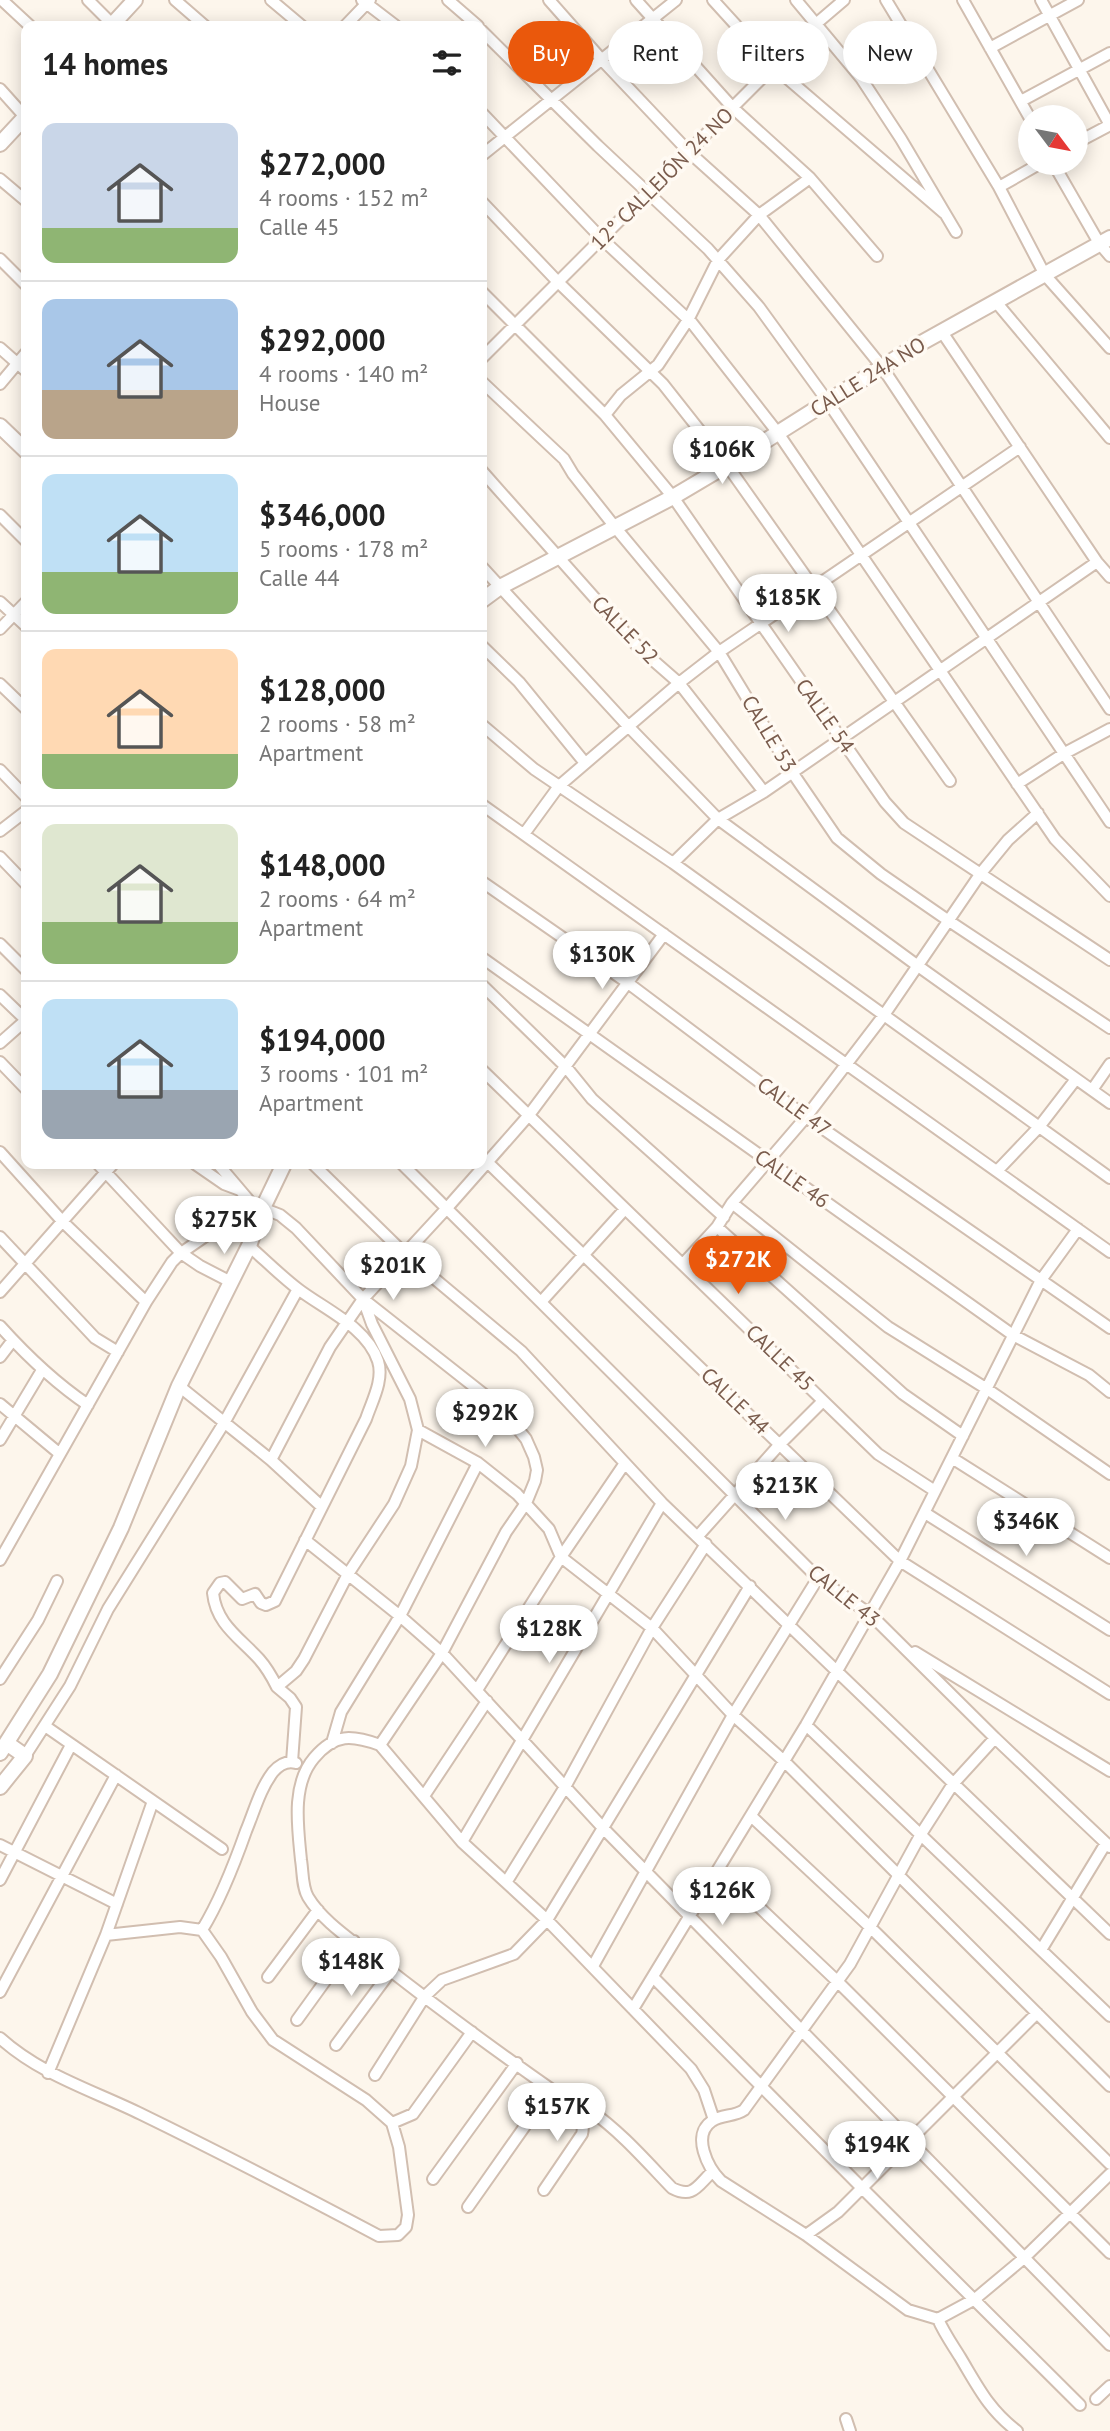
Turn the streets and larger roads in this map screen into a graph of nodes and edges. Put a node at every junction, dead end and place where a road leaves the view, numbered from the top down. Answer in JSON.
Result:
{"nodes":[{"id":1,"x":2,"y":0,"type":"edge"},
{"id":2,"x":135,"y":0,"type":"edge"},
{"id":3,"x":175,"y":0,"type":"edge"},
{"id":4,"x":271,"y":0,"type":"edge"},
{"id":5,"x":448,"y":0,"type":"edge"},
{"id":6,"x":549,"y":0,"type":"edge"},
{"id":7,"x":636,"y":0,"type":"edge"},
{"id":8,"x":676,"y":0,"type":"edge"},
{"id":9,"x":713,"y":0,"type":"edge"},
{"id":10,"x":796,"y":0,"type":"edge"},
{"id":11,"x":844,"y":0,"type":"edge"},
{"id":12,"x":886,"y":0,"type":"edge"},
{"id":13,"x":963,"y":0,"type":"edge"},
{"id":14,"x":1041,"y":0,"type":"edge"},
{"id":15,"x":1078,"y":0,"type":"edge"},
{"id":16,"x":366,"y":1,"type":"edge"},
{"id":17,"x":92,"y":4,"type":"edge"},
{"id":18,"x":1051,"y":15,"type":"junction"},
{"id":19,"x":654,"y":19,"type":"junction"},
{"id":20,"x":25,"y":21,"type":"edge"},
{"id":21,"x":107,"y":21,"type":"edge"},
{"id":22,"x":116,"y":21,"type":"edge"},
{"id":23,"x":199,"y":21,"type":"edge"},
{"id":24,"x":296,"y":21,"type":"edge"},
{"id":25,"x":349,"y":21,"type":"edge"},
{"id":26,"x":390,"y":21,"type":"edge"},
{"id":27,"x":472,"y":21,"type":"edge"},
{"id":28,"x":732,"y":21,"type":"edge"},
{"id":29,"x":815,"y":21,"type":"edge"},
{"id":30,"x":819,"y":21,"type":"edge"},
{"id":31,"x":487,"y":35,"type":"edge"},
{"id":32,"x":829,"y":38,"type":"edge"},
{"id":33,"x":990,"y":48,"type":"junction"},
{"id":34,"x":1110,"y":53,"type":"edge"},
{"id":35,"x":602,"y":61,"type":"junction"},
{"id":36,"x":1079,"y":68,"type":"junction"},
{"id":37,"x":756,"y":84,"type":"edge"},
{"id":38,"x":795,"y":84,"type":"edge"},
{"id":39,"x":0,"y":89,"type":"edge"},
{"id":40,"x":552,"y":100,"type":"junction"},
{"id":41,"x":1021,"y":101,"type":"junction"},
{"id":42,"x":1023,"y":105,"type":"edge"},
{"id":43,"x":733,"y":108,"type":"junction"},
{"id":44,"x":21,"y":112,"type":"edge"},
{"id":45,"x":487,"y":118,"type":"edge"},
{"id":46,"x":21,"y":122,"type":"edge"},
{"id":47,"x":1110,"y":125,"type":"edge"},
{"id":48,"x":505,"y":137,"type":"junction"},
{"id":49,"x":1088,"y":137,"type":"edge"},
{"id":50,"x":0,"y":144,"type":"edge"},
{"id":51,"x":487,"y":151,"type":"edge"},
{"id":52,"x":690,"y":152,"type":"junction"},
{"id":53,"x":1020,"y":175,"type":"edge"},
{"id":54,"x":1061,"y":175,"type":"edge"},
{"id":55,"x":810,"y":178,"type":"junction"},
{"id":56,"x":0,"y":179,"type":"edge"},
{"id":57,"x":999,"y":187,"type":"junction"},
{"id":58,"x":648,"y":193,"type":"junction"},
{"id":59,"x":21,"y":197,"type":"edge"},
{"id":60,"x":487,"y":207,"type":"edge"},
{"id":61,"x":944,"y":213,"type":"junction"},
{"id":62,"x":760,"y":215,"type":"junction"},
{"id":63,"x":956,"y":232,"type":"dead end"},
{"id":64,"x":602,"y":239,"type":"junction"},
{"id":65,"x":1105,"y":240,"type":"edge"},
{"id":66,"x":877,"y":256,"type":"dead end"},
{"id":67,"x":1110,"y":256,"type":"edge"},
{"id":68,"x":0,"y":259,"type":"edge"},
{"id":69,"x":718,"y":260,"type":"junction"},
{"id":70,"x":1045,"y":275,"type":"junction"},
{"id":71,"x":21,"y":280,"type":"edge"},
{"id":72,"x":558,"y":282,"type":"junction"},
{"id":73,"x":487,"y":296,"type":"edge"},
{"id":74,"x":996,"y":302,"type":"junction"},
{"id":75,"x":688,"y":320,"type":"junction"},
{"id":76,"x":515,"y":325,"type":"junction"},
{"id":77,"x":942,"y":332,"type":"junction"},
{"id":78,"x":0,"y":348,"type":"edge"},
{"id":79,"x":1110,"y":348,"type":"edge"},
{"id":80,"x":487,"y":353,"type":"edge"},
{"id":81,"x":21,"y":367,"type":"edge"},
{"id":82,"x":882,"y":367,"type":"junction"},
{"id":83,"x":21,"y":369,"type":"edge"},
{"id":84,"x":651,"y":371,"type":"junction"},
{"id":85,"x":0,"y":384,"type":"edge"},
{"id":86,"x":487,"y":387,"type":"edge"},
{"id":87,"x":828,"y":402,"type":"junction"},
{"id":88,"x":605,"y":415,"type":"junction"},
{"id":89,"x":0,"y":426,"type":"edge"},
{"id":90,"x":778,"y":433,"type":"junction"},
{"id":91,"x":1110,"y":438,"type":"edge"},
{"id":92,"x":21,"y":446,"type":"edge"},
{"id":93,"x":1020,"y":447,"type":"junction"},
{"id":94,"x":727,"y":465,"type":"junction"},
{"id":95,"x":487,"y":477,"type":"edge"},
{"id":96,"x":962,"y":486,"type":"junction"},
{"id":97,"x":673,"y":497,"type":"junction"},
{"id":98,"x":0,"y":515,"type":"edge"},
{"id":99,"x":909,"y":523,"type":"junction"},
{"id":100,"x":615,"y":527,"type":"junction"},
{"id":101,"x":21,"y":536,"type":"edge"},
{"id":102,"x":861,"y":555,"type":"junction"},
{"id":103,"x":557,"y":557,"type":"junction"},
{"id":104,"x":1097,"y":562,"type":"junction"},
{"id":105,"x":487,"y":573,"type":"edge"},
{"id":106,"x":1110,"y":577,"type":"edge"},
{"id":107,"x":500,"y":587,"type":"junction"},
{"id":108,"x":813,"y":587,"type":"junction"},
{"id":109,"x":487,"y":597,"type":"edge"},
{"id":110,"x":0,"y":602,"type":"edge"},
{"id":111,"x":1039,"y":602,"type":"junction"},
{"id":112,"x":21,"y":607,"type":"edge"},
{"id":113,"x":14,"y":615,"type":"junction"},
{"id":114,"x":21,"y":621,"type":"edge"},
{"id":115,"x":761,"y":623,"type":"junction"},
{"id":116,"x":0,"y":629,"type":"edge"},
{"id":117,"x":986,"y":638,"type":"junction"},
{"id":118,"x":487,"y":651,"type":"edge"},
{"id":119,"x":719,"y":652,"type":"junction"},
{"id":120,"x":940,"y":670,"type":"junction"},
{"id":121,"x":679,"y":683,"type":"junction"},
{"id":122,"x":0,"y":684,"type":"edge"},
{"id":123,"x":894,"y":702,"type":"junction"},
{"id":124,"x":21,"y":704,"type":"edge"},
{"id":125,"x":1110,"y":709,"type":"edge"},
{"id":126,"x":628,"y":726,"type":"junction"},
{"id":127,"x":487,"y":729,"type":"edge"},
{"id":128,"x":1110,"y":729,"type":"edge"},
{"id":129,"x":841,"y":738,"type":"junction"},
{"id":130,"x":1065,"y":753,"type":"junction"},
{"id":131,"x":585,"y":763,"type":"junction"},
{"id":132,"x":0,"y":770,"type":"edge"},
{"id":133,"x":792,"y":772,"type":"junction"},
{"id":134,"x":950,"y":781,"type":"dead end"},
{"id":135,"x":1017,"y":784,"type":"junction"},
{"id":136,"x":559,"y":786,"type":"junction"},
{"id":137,"x":21,"y":792,"type":"edge"},
{"id":138,"x":764,"y":792,"type":"junction"},
{"id":139,"x":487,"y":808,"type":"edge"},
{"id":140,"x":1038,"y":813,"type":"junction"},
{"id":141,"x":21,"y":815,"type":"edge"},
{"id":142,"x":718,"y":819,"type":"junction"},
{"id":143,"x":1110,"y":822,"type":"edge"},
{"id":144,"x":0,"y":831,"type":"edge"},
{"id":145,"x":524,"y":834,"type":"junction"},
{"id":146,"x":0,"y":857,"type":"edge"},
{"id":147,"x":673,"y":863,"type":"junction"},
{"id":148,"x":981,"y":873,"type":"junction"},
{"id":149,"x":21,"y":879,"type":"edge"},
{"id":150,"x":487,"y":885,"type":"edge"},
{"id":151,"x":1110,"y":896,"type":"edge"},
{"id":152,"x":948,"y":921,"type":"junction"},
{"id":153,"x":663,"y":933,"type":"junction"},
{"id":154,"x":0,"y":944,"type":"edge"},
{"id":155,"x":1110,"y":960,"type":"edge"},
{"id":156,"x":487,"y":961,"type":"edge"},
{"id":157,"x":21,"y":965,"type":"edge"},
{"id":158,"x":918,"y":966,"type":"junction"},
{"id":159,"x":628,"y":983,"type":"junction"},
{"id":160,"x":487,"y":990,"type":"edge"},
{"id":161,"x":0,"y":995,"type":"edge"},
{"id":162,"x":21,"y":1015,"type":"edge"},
{"id":163,"x":884,"y":1015,"type":"junction"},
{"id":164,"x":21,"y":1024,"type":"edge"},
{"id":165,"x":1110,"y":1028,"type":"edge"},
{"id":166,"x":590,"y":1036,"type":"junction"},
{"id":167,"x":0,"y":1043,"type":"edge"},
{"id":168,"x":0,"y":1062,"type":"edge"},
{"id":169,"x":845,"y":1063,"type":"junction"},
{"id":170,"x":1110,"y":1063,"type":"edge"},
{"id":171,"x":566,"y":1067,"type":"junction"},
{"id":172,"x":487,"y":1075,"type":"edge"},
{"id":173,"x":1076,"y":1079,"type":"junction"},
{"id":174,"x":21,"y":1084,"type":"edge"},
{"id":175,"x":1092,"y":1090,"type":"junction"},
{"id":176,"x":1110,"y":1103,"type":"edge"},
{"id":177,"x":529,"y":1115,"type":"junction"},
{"id":178,"x":806,"y":1117,"type":"junction"},
{"id":179,"x":1040,"y":1127,"type":"junction"},
{"id":180,"x":0,"y":1152,"type":"edge"},
{"id":181,"x":487,"y":1156,"type":"edge"},
{"id":182,"x":487,"y":1162,"type":"edge"},
{"id":183,"x":768,"y":1162,"type":"junction"},
{"id":184,"x":103,"y":1169,"type":"edge"},
{"id":185,"x":108,"y":1169,"type":"edge"},
{"id":186,"x":202,"y":1169,"type":"edge"},
{"id":187,"x":222,"y":1169,"type":"edge"},
{"id":188,"x":281,"y":1169,"type":"edge"},
{"id":189,"x":318,"y":1169,"type":"edge"},
{"id":190,"x":407,"y":1169,"type":"edge"},
{"id":191,"x":476,"y":1169,"type":"edge"},
{"id":192,"x":997,"y":1171,"type":"junction"},
{"id":193,"x":1110,"y":1178,"type":"edge"},
{"id":194,"x":240,"y":1190,"type":"junction"},
{"id":195,"x":732,"y":1203,"type":"junction"},
{"id":196,"x":258,"y":1205,"type":"junction"},
{"id":197,"x":447,"y":1208,"type":"junction"},
{"id":198,"x":625,"y":1209,"type":"junction"},
{"id":199,"x":63,"y":1222,"type":"junction"},
{"id":200,"x":720,"y":1222,"type":"junction"},
{"id":201,"x":1078,"y":1228,"type":"junction"},
{"id":202,"x":0,"y":1237,"type":"edge"},
{"id":203,"x":249,"y":1246,"type":"junction"},
{"id":204,"x":181,"y":1252,"type":"junction"},
{"id":205,"x":1110,"y":1252,"type":"edge"},
{"id":206,"x":405,"y":1254,"type":"junction"},
{"id":207,"x":584,"y":1255,"type":"junction"},
{"id":208,"x":25,"y":1264,"type":"junction"},
{"id":209,"x":683,"y":1265,"type":"junction"},
{"id":210,"x":1041,"y":1280,"type":"junction"},
{"id":211,"x":231,"y":1282,"type":"junction"},
{"id":212,"x":298,"y":1289,"type":"junction"},
{"id":213,"x":0,"y":1292,"type":"edge"},
{"id":214,"x":363,"y":1298,"type":"junction"},
{"id":215,"x":541,"y":1301,"type":"junction"},
{"id":216,"x":146,"y":1302,"type":"junction"},
{"id":217,"x":346,"y":1322,"type":"junction"},
{"id":218,"x":0,"y":1326,"type":"edge"},
{"id":219,"x":1110,"y":1328,"type":"edge"},
{"id":220,"x":1013,"y":1335,"type":"junction"},
{"id":221,"x":13,"y":1340,"type":"junction"},
{"id":222,"x":118,"y":1352,"type":"junction"},
{"id":223,"x":0,"y":1357,"type":"edge"},
{"id":224,"x":42,"y":1370,"type":"junction"},
{"id":225,"x":179,"y":1386,"type":"junction"},
{"id":226,"x":986,"y":1389,"type":"junction"},
{"id":227,"x":1110,"y":1392,"type":"edge"},
{"id":228,"x":823,"y":1401,"type":"junction"},
{"id":229,"x":0,"y":1404,"type":"edge"},
{"id":230,"x":88,"y":1405,"type":"junction"},
{"id":231,"x":15,"y":1415,"type":"junction"},
{"id":232,"x":224,"y":1423,"type":"junction"},
{"id":233,"x":418,"y":1430,"type":"junction"},
{"id":234,"x":963,"y":1436,"type":"junction"},
{"id":235,"x":0,"y":1440,"type":"edge"},
{"id":236,"x":780,"y":1444,"type":"junction"},
{"id":237,"x":60,"y":1454,"type":"junction"},
{"id":238,"x":952,"y":1458,"type":"junction"},
{"id":239,"x":271,"y":1460,"type":"junction"},
{"id":240,"x":478,"y":1463,"type":"junction"},
{"id":241,"x":625,"y":1463,"type":"junction"},
{"id":242,"x":1110,"y":1474,"type":"edge"},
{"id":243,"x":935,"y":1491,"type":"junction"},
{"id":244,"x":735,"y":1495,"type":"junction"},
{"id":245,"x":526,"y":1503,"type":"junction"},
{"id":246,"x":662,"y":1503,"type":"junction"},
{"id":247,"x":321,"y":1506,"type":"junction"},
{"id":248,"x":925,"y":1513,"type":"junction"},
{"id":249,"x":305,"y":1540,"type":"junction"},
{"id":250,"x":702,"y":1540,"type":"junction"},
{"id":251,"x":561,"y":1557,"type":"junction"},
{"id":252,"x":1110,"y":1559,"type":"edge"},
{"id":253,"x":0,"y":1560,"type":"edge"},
{"id":254,"x":900,"y":1561,"type":"junction"},
{"id":255,"x":348,"y":1574,"type":"junction"},
{"id":256,"x":818,"y":1578,"type":"junction"},
{"id":257,"x":57,"y":1581,"type":"dead end"},
{"id":258,"x":750,"y":1586,"type":"junction"},
{"id":259,"x":610,"y":1593,"type":"junction"},
{"id":260,"x":870,"y":1614,"type":"junction"},
{"id":261,"x":400,"y":1616,"type":"junction"},
{"id":262,"x":790,"y":1625,"type":"junction"},
{"id":263,"x":652,"y":1628,"type":"junction"},
{"id":264,"x":1110,"y":1630,"type":"edge"},
{"id":265,"x":899,"y":1643,"type":"junction"},
{"id":266,"x":442,"y":1653,"type":"junction"},
{"id":267,"x":837,"y":1671,"type":"junction"},
{"id":268,"x":696,"y":1678,"type":"junction"},
{"id":269,"x":0,"y":1679,"type":"edge"},
{"id":270,"x":277,"y":1687,"type":"junction"},
{"id":271,"x":477,"y":1690,"type":"junction"},
{"id":272,"x":1110,"y":1694,"type":"edge"},
{"id":273,"x":487,"y":1701,"type":"junction"},
{"id":274,"x":733,"y":1715,"type":"junction"},
{"id":275,"x":806,"y":1724,"type":"junction"},
{"id":276,"x":45,"y":1726,"type":"junction"},
{"id":277,"x":995,"y":1738,"type":"junction"},
{"id":278,"x":521,"y":1741,"type":"junction"},
{"id":279,"x":332,"y":1743,"type":"junction"},
{"id":280,"x":3,"y":1745,"type":"edge"},
{"id":281,"x":71,"y":1745,"type":"junction"},
{"id":282,"x":380,"y":1745,"type":"junction"},
{"id":283,"x":25,"y":1756,"type":"junction"},
{"id":284,"x":784,"y":1761,"type":"junction"},
{"id":285,"x":292,"y":1762,"type":"junction"},
{"id":286,"x":306,"y":1768,"type":"junction"},
{"id":287,"x":1110,"y":1770,"type":"edge"},
{"id":288,"x":116,"y":1775,"type":"junction"},
{"id":289,"x":953,"y":1784,"type":"junction"},
{"id":290,"x":0,"y":1787,"type":"edge"},
{"id":291,"x":565,"y":1787,"type":"junction"},
{"id":292,"x":424,"y":1796,"type":"junction"},
{"id":293,"x":153,"y":1801,"type":"junction"},
{"id":294,"x":751,"y":1816,"type":"junction"},
{"id":295,"x":604,"y":1829,"type":"junction"},
{"id":296,"x":921,"y":1834,"type":"junction"},
{"id":297,"x":462,"y":1843,"type":"junction"},
{"id":298,"x":0,"y":1845,"type":"edge"},
{"id":299,"x":1109,"y":1845,"type":"edge"},
{"id":300,"x":222,"y":1849,"type":"dead end"},
{"id":301,"x":15,"y":1853,"type":"junction"},
{"id":302,"x":719,"y":1869,"type":"junction"},
{"id":303,"x":647,"y":1872,"type":"junction"},
{"id":304,"x":898,"y":1875,"type":"junction"},
{"id":305,"x":63,"y":1877,"type":"junction"},
{"id":306,"x":0,"y":1881,"type":"edge"},
{"id":307,"x":506,"y":1881,"type":"junction"},
{"id":308,"x":1072,"y":1898,"type":"junction"},
{"id":309,"x":117,"y":1904,"type":"junction"},
{"id":310,"x":318,"y":1910,"type":"junction"},
{"id":311,"x":690,"y":1917,"type":"junction"},
{"id":312,"x":547,"y":1920,"type":"junction"},
{"id":313,"x":870,"y":1927,"type":"junction"},
{"id":314,"x":202,"y":1930,"type":"junction"},
{"id":315,"x":1110,"y":1934,"type":"edge"},
{"id":316,"x":106,"y":1935,"type":"junction"},
{"id":317,"x":354,"y":1941,"type":"junction"},
{"id":318,"x":1041,"y":1950,"type":"junction"},
{"id":319,"x":593,"y":1966,"type":"junction"},
{"id":320,"x":391,"y":1971,"type":"junction"},
{"id":321,"x":268,"y":1977,"type":"dead end"},
{"id":322,"x":653,"y":1977,"type":"junction"},
{"id":323,"x":837,"y":1981,"type":"junction"},
{"id":324,"x":0,"y":1992,"type":"edge"},
{"id":325,"x":425,"y":1996,"type":"junction"},
{"id":326,"x":633,"y":2009,"type":"junction"},
{"id":327,"x":1037,"y":2013,"type":"junction"},
{"id":328,"x":1110,"y":2016,"type":"edge"},
{"id":329,"x":297,"y":2020,"type":"dead end"},
{"id":330,"x":472,"y":2032,"type":"junction"},
{"id":331,"x":801,"y":2032,"type":"junction"},
{"id":332,"x":0,"y":2038,"type":"edge"},
{"id":333,"x":336,"y":2045,"type":"dead end"},
{"id":334,"x":997,"y":2052,"type":"junction"},
{"id":335,"x":517,"y":2063,"type":"junction"},
{"id":336,"x":48,"y":2073,"type":"junction"},
{"id":337,"x":375,"y":2075,"type":"dead end"},
{"id":338,"x":761,"y":2086,"type":"junction"},
{"id":339,"x":1110,"y":2086,"type":"edge"},
{"id":340,"x":551,"y":2089,"type":"junction"},
{"id":341,"x":562,"y":2096,"type":"junction"},
{"id":342,"x":953,"y":2096,"type":"junction"},
{"id":343,"x":714,"y":2120,"type":"junction"},
{"id":344,"x":396,"y":2122,"type":"junction"},
{"id":345,"x":908,"y":2141,"type":"junction"},
{"id":346,"x":1110,"y":2164,"type":"edge"},
{"id":347,"x":712,"y":2172,"type":"junction"},
{"id":348,"x":1110,"y":2174,"type":"edge"},
{"id":349,"x":433,"y":2179,"type":"dead end"},
{"id":350,"x":860,"y":2188,"type":"junction"},
{"id":351,"x":544,"y":2190,"type":"dead end"},
{"id":352,"x":468,"y":2207,"type":"dead end"},
{"id":353,"x":1070,"y":2213,"type":"junction"},
{"id":354,"x":806,"y":2235,"type":"junction"},
{"id":355,"x":1110,"y":2253,"type":"edge"},
{"id":356,"x":1024,"y":2258,"type":"junction"},
{"id":357,"x":975,"y":2299,"type":"junction"},
{"id":358,"x":938,"y":2319,"type":"junction"},
{"id":359,"x":1110,"y":2346,"type":"edge"},
{"id":360,"x":1110,"y":2386,"type":"edge"},
{"id":361,"x":1096,"y":2399,"type":"dead end"},
{"id":362,"x":1080,"y":2405,"type":"dead end"},
{"id":363,"x":846,"y":2419,"type":"dead end"},
{"id":364,"x":850,"y":2431,"type":"edge"},
{"id":365,"x":1017,"y":2431,"type":"edge"}],
"edges":[{"from":1,"to":20,"type":"street"},
{"from":2,"to":22,"type":"street"},
{"from":3,"to":23,"type":"street"},
{"from":4,"to":24,"type":"street"},
{"from":5,"to":27,"type":"street"},
{"from":6,"to":35,"type":"street"},
{"from":7,"to":19,"type":"street"},
{"from":8,"to":19,"type":"street"},
{"from":9,"to":28,"type":"street"},
{"from":10,"to":29,"type":"street"},
{"from":11,"to":30,"type":"street","name":"12° CALLEJÓN 24 NO"},
{"from":12,"to":57,"type":"street"},
{"from":13,"to":33,"type":"street"},
{"from":14,"to":18,"type":"street"},
{"from":15,"to":18,"type":"street"},
{"from":16,"to":25,"type":"street"},
{"from":16,"to":26,"type":"street"},
{"from":17,"to":21,"type":"street"},
{"from":18,"to":33,"type":"street"},
{"from":18,"to":36,"type":"street"},
{"from":19,"to":35,"type":"street"},
{"from":19,"to":43,"type":"street"},
{"from":31,"to":40,"type":"street"},
{"from":32,"to":61,"type":"street"},
{"from":33,"to":41,"type":"street"},
{"from":34,"to":36,"type":"street"},
{"from":35,"to":40,"type":"street"},
{"from":35,"to":52,"type":"street"},
{"from":36,"to":41,"type":"street"},
{"from":36,"to":47,"type":"street"},
{"from":37,"to":43,"type":"street","name":"12° CALLEJÓN 24 NO"},
{"from":38,"to":61,"type":"street"},
{"from":39,"to":44,"type":"street"},
{"from":40,"to":48,"type":"street"},
{"from":40,"to":58,"type":"street"},
{"from":41,"to":42,"type":"street"},
{"from":43,"to":52,"type":"street","name":"12° CALLEJÓN 24 NO"},
{"from":43,"to":55,"type":"street"},
{"from":45,"to":48,"type":"street"},
{"from":46,"to":50,"type":"street"},
{"from":47,"to":49,"type":"street"},
{"from":48,"to":51,"type":"street"},
{"from":48,"to":64,"type":"street"},
{"from":52,"to":58,"type":"street","name":"12° CALLEJÓN 24 NO"},
{"from":52,"to":62,"type":"street"},
{"from":53,"to":57,"type":"street"},
{"from":54,"to":65,"type":"street"},
{"from":55,"to":62,"type":"street"},
{"from":55,"to":66,"type":"street"},
{"from":56,"to":59,"type":"street"},
{"from":57,"to":70,"type":"street"},
{"from":58,"to":64,"type":"street","name":"12° CALLEJÓN 24 NO"},
{"from":58,"to":69,"type":"street"},
{"from":60,"to":72,"type":"street"},
{"from":61,"to":63,"type":"street"},
{"from":62,"to":69,"type":"street"},
{"from":62,"to":82,"type":"street"},
{"from":64,"to":72,"type":"street","name":"12° CALLEJÓN 24 NO"},
{"from":64,"to":75,"type":"street"},
{"from":65,"to":67,"type":"street"},
{"from":65,"to":70,"type":"street","name":"CALLE 24A NO"},
{"from":68,"to":71,"type":"street"},
{"from":69,"to":75,"type":"street"},
{"from":69,"to":87,"type":"street"},
{"from":70,"to":74,"type":"street","name":"CALLE 24A NO"},
{"from":70,"to":79,"type":"street"},
{"from":72,"to":76,"type":"street","name":"12° CALLEJÓN 24 NO"},
{"from":72,"to":84,"type":"street"},
{"from":73,"to":76,"type":"street","name":"CALLE 54"},
{"from":74,"to":77,"type":"street","name":"CALLE 24A NO"},
{"from":74,"to":91,"type":"street"},
{"from":75,"to":84,"type":"street"},
{"from":75,"to":90,"type":"street"},
{"from":76,"to":80,"type":"street","name":"12° CALLEJÓN 24 NO"},
{"from":76,"to":88,"type":"street","name":"CALLE 54"},
{"from":77,"to":82,"type":"street","name":"CALLE 24A NO"},
{"from":77,"to":93,"type":"street"},
{"from":78,"to":81,"type":"street"},
{"from":82,"to":87,"type":"street","name":"CALLE 24A NO"},
{"from":82,"to":96,"type":"street"},
{"from":83,"to":85,"type":"street"},
{"from":84,"to":88,"type":"street"},
{"from":84,"to":94,"type":"street"},
{"from":86,"to":100,"type":"street","name":"CALLE 53"},
{"from":87,"to":90,"type":"street","name":"CALLE 24A NO"},
{"from":87,"to":99,"type":"street"},
{"from":88,"to":97,"type":"street","name":"CALLE 54"},
{"from":89,"to":92,"type":"street"},
{"from":90,"to":94,"type":"street","name":"CALLE 24A NO"},
{"from":90,"to":102,"type":"street"},
{"from":93,"to":96,"type":"street"},
{"from":93,"to":104,"type":"street"},
{"from":94,"to":97,"type":"street","name":"CALLE 24A NO"},
{"from":94,"to":108,"type":"street"},
{"from":95,"to":103,"type":"street","name":"CALLE 52"},
{"from":96,"to":99,"type":"street"},
{"from":96,"to":111,"type":"street"},
{"from":97,"to":100,"type":"street","name":"CALLE 24A NO"},
{"from":97,"to":115,"type":"street","name":"CALLE 54"},
{"from":98,"to":101,"type":"street"},
{"from":99,"to":102,"type":"street"},
{"from":99,"to":117,"type":"street"},
{"from":100,"to":103,"type":"street","name":"CALLE 24A NO"},
{"from":100,"to":119,"type":"street","name":"CALLE 53"},
{"from":102,"to":108,"type":"street"},
{"from":102,"to":120,"type":"street"},
{"from":103,"to":107,"type":"street","name":"CALLE 24A NO"},
{"from":103,"to":121,"type":"street","name":"CALLE 52"},
{"from":104,"to":106,"type":"street"},
{"from":104,"to":111,"type":"street"},
{"from":105,"to":107,"type":"street"},
{"from":107,"to":109,"type":"street","name":"CALLE 24A NO"},
{"from":107,"to":126,"type":"street"},
{"from":108,"to":115,"type":"street"},
{"from":108,"to":123,"type":"street"},
{"from":110,"to":113,"type":"street"},
{"from":111,"to":117,"type":"street"},
{"from":111,"to":125,"type":"street"},
{"from":112,"to":113,"type":"street"},
{"from":113,"to":114,"type":"street"},
{"from":113,"to":116,"type":"street"},
{"from":115,"to":119,"type":"street"},
{"from":115,"to":129,"type":"street","name":"CALLE 54"},
{"from":117,"to":120,"type":"street"},
{"from":117,"to":130,"type":"street"},
{"from":118,"to":131,"type":"street"},
{"from":119,"to":121,"type":"street"},
{"from":119,"to":133,"type":"street","name":"CALLE 53"},
{"from":120,"to":123,"type":"street"},
{"from":120,"to":135,"type":"street"},
{"from":121,"to":126,"type":"street"},
{"from":121,"to":138,"type":"street","name":"CALLE 52"},
{"from":122,"to":124,"type":"street"},
{"from":123,"to":129,"type":"street"},
{"from":123,"to":134,"type":"street"},
{"from":126,"to":131,"type":"street"},
{"from":126,"to":142,"type":"street"},
{"from":127,"to":136,"type":"street"},
{"from":128,"to":130,"type":"street"},
{"from":129,"to":133,"type":"street"},
{"from":129,"to":148,"type":"street","name":"CALLE 54"},
{"from":130,"to":135,"type":"street"},
{"from":130,"to":143,"type":"street"},
{"from":131,"to":136,"type":"street"},
{"from":132,"to":137,"type":"street"},
{"from":133,"to":138,"type":"street"},
{"from":133,"to":152,"type":"street","name":"CALLE 53"},
{"from":135,"to":140,"type":"street"},
{"from":136,"to":145,"type":"street"},
{"from":136,"to":147,"type":"street"},
{"from":138,"to":142,"type":"street"},
{"from":139,"to":145,"type":"street"},
{"from":140,"to":148,"type":"street"},
{"from":140,"to":151,"type":"street"},
{"from":141,"to":144,"type":"street"},
{"from":142,"to":147,"type":"street"},
{"from":142,"to":158,"type":"street"},
{"from":145,"to":153,"type":"street"},
{"from":146,"to":149,"type":"street"},
{"from":147,"to":163,"type":"street"},
{"from":148,"to":152,"type":"street"},
{"from":148,"to":155,"type":"street","name":"CALLE 54"},
{"from":150,"to":159,"type":"street","name":"CALLE 47"},
{"from":152,"to":158,"type":"street"},
{"from":152,"to":165,"type":"street","name":"CALLE 53"},
{"from":153,"to":159,"type":"street"},
{"from":153,"to":169,"type":"street"},
{"from":154,"to":157,"type":"street"},
{"from":156,"to":166,"type":"street","name":"CALLE 46"},
{"from":158,"to":163,"type":"street"},
{"from":158,"to":173,"type":"street"},
{"from":159,"to":166,"type":"street"},
{"from":159,"to":178,"type":"street","name":"CALLE 47"},
{"from":160,"to":171,"type":"street"},
{"from":161,"to":162,"type":"street"},
{"from":163,"to":169,"type":"street"},
{"from":163,"to":179,"type":"street"},
{"from":164,"to":167,"type":"street"},
{"from":166,"to":171,"type":"street"},
{"from":166,"to":183,"type":"street","name":"CALLE 46"},
{"from":168,"to":174,"type":"street"},
{"from":169,"to":178,"type":"street"},
{"from":169,"to":192,"type":"street"},
{"from":170,"to":175,"type":"street"},
{"from":171,"to":177,"type":"street"},
{"from":171,"to":200,"type":"street"},
{"from":172,"to":177,"type":"street","name":"CALLE 45"},
{"from":173,"to":175,"type":"street"},
{"from":173,"to":179,"type":"street"},
{"from":175,"to":176,"type":"street"},
{"from":177,"to":181,"type":"street"},
{"from":177,"to":198,"type":"street","name":"CALLE 45"},
{"from":178,"to":183,"type":"street"},
{"from":178,"to":210,"type":"street","name":"CALLE 47"},
{"from":179,"to":192,"type":"street"},
{"from":179,"to":193,"type":"street"},
{"from":180,"to":199,"type":"street"},
{"from":182,"to":207,"type":"street","name":"CALLE 44"},
{"from":183,"to":195,"type":"street"},
{"from":183,"to":220,"type":"street","name":"CALLE 46"},
{"from":184,"to":199,"type":"street"},
{"from":185,"to":204,"type":"street"},
{"from":186,"to":194,"type":"street"},
{"from":187,"to":194,"type":"street"},
{"from":188,"to":196,"type":"street"},
{"from":189,"to":206,"type":"street"},
{"from":190,"to":197,"type":"street","name":"CALLE 43"},
{"from":191,"to":197,"type":"street"},
{"from":192,"to":201,"type":"street"},
{"from":194,"to":196,"type":"street"},
{"from":195,"to":200,"type":"street"},
{"from":195,"to":226,"type":"street"},
{"from":196,"to":203,"type":"street"},
{"from":196,"to":204,"type":"street"},
{"from":196,"to":214,"type":"street"},
{"from":197,"to":206,"type":"street"},
{"from":197,"to":215,"type":"street","name":"CALLE 43"},
{"from":198,"to":207,"type":"street"},
{"from":198,"to":209,"type":"street","name":"CALLE 45"},
{"from":199,"to":208,"type":"street"},
{"from":199,"to":216,"type":"street"},
{"from":200,"to":209,"type":"street"},
{"from":200,"to":234,"type":"street"},
{"from":201,"to":205,"type":"street"},
{"from":201,"to":210,"type":"street"},
{"from":202,"to":208,"type":"street"},
{"from":203,"to":211,"type":"street"},
{"from":203,"to":212,"type":"street"},
{"from":204,"to":211,"type":"street"},
{"from":204,"to":216,"type":"street"},
{"from":206,"to":214,"type":"street"},
{"from":206,"to":241,"type":"street"},
{"from":207,"to":215,"type":"street"},
{"from":207,"to":236,"type":"street","name":"CALLE 44"},
{"from":208,"to":213,"type":"street"},
{"from":208,"to":222,"type":"street"},
{"from":209,"to":228,"type":"street","name":"CALLE 45"},
{"from":210,"to":219,"type":"street","name":"CALLE 47"},
{"from":210,"to":220,"type":"street"},
{"from":211,"to":225,"type":"street"},
{"from":212,"to":217,"type":"street"},
{"from":212,"to":232,"type":"street"},
{"from":214,"to":217,"type":"street"},
{"from":214,"to":233,"type":"street"},
{"from":214,"to":245,"type":"street"},
{"from":215,"to":244,"type":"street","name":"CALLE 43"},
{"from":216,"to":222,"type":"street"},
{"from":217,"to":239,"type":"street"},
{"from":217,"to":247,"type":"street"},
{"from":218,"to":221,"type":"street"},
{"from":220,"to":226,"type":"street"},
{"from":220,"to":227,"type":"street","name":"CALLE 46"},
{"from":221,"to":223,"type":"street"},
{"from":221,"to":224,"type":"street"},
{"from":222,"to":230,"type":"street"},
{"from":224,"to":230,"type":"street"},
{"from":224,"to":231,"type":"street"},
{"from":225,"to":232,"type":"street"},
{"from":225,"to":280,"type":"street"},
{"from":226,"to":234,"type":"street"},
{"from":226,"to":242,"type":"street"},
{"from":228,"to":236,"type":"street"},
{"from":228,"to":243,"type":"street","name":"CALLE 45"},
{"from":229,"to":231,"type":"street"},
{"from":230,"to":237,"type":"street"},
{"from":231,"to":235,"type":"street"},
{"from":231,"to":237,"type":"street"},
{"from":232,"to":239,"type":"street"},
{"from":232,"to":276,"type":"street"},
{"from":233,"to":240,"type":"street"},
{"from":233,"to":255,"type":"street"},
{"from":234,"to":238,"type":"street"},
{"from":236,"to":244,"type":"street"},
{"from":236,"to":254,"type":"street","name":"CALLE 44"},
{"from":237,"to":253,"type":"street"},
{"from":238,"to":243,"type":"street"},
{"from":238,"to":252,"type":"street"},
{"from":239,"to":247,"type":"street"},
{"from":240,"to":245,"type":"street"},
{"from":240,"to":261,"type":"street"},
{"from":241,"to":246,"type":"street"},
{"from":241,"to":251,"type":"street"},
{"from":243,"to":248,"type":"street"},
{"from":244,"to":250,"type":"street"},
{"from":244,"to":256,"type":"street","name":"CALLE 43"},
{"from":245,"to":251,"type":"street"},
{"from":245,"to":266,"type":"street"},
{"from":246,"to":250,"type":"street"},
{"from":246,"to":259,"type":"street"},
{"from":247,"to":249,"type":"street"},
{"from":248,"to":254,"type":"street"},
{"from":248,"to":264,"type":"street"},
{"from":249,"to":255,"type":"street"},
{"from":249,"to":270,"type":"street"},
{"from":250,"to":258,"type":"street"},
{"from":250,"to":263,"type":"street"},
{"from":251,"to":259,"type":"street"},
{"from":251,"to":271,"type":"street"},
{"from":254,"to":260,"type":"street"},
{"from":254,"to":272,"type":"street","name":"CALLE 44"},
{"from":255,"to":261,"type":"street"},
{"from":255,"to":270,"type":"street"},
{"from":256,"to":260,"type":"street","name":"CALLE 43"},
{"from":256,"to":262,"type":"street"},
{"from":257,"to":269,"type":"street"},
{"from":258,"to":262,"type":"street"},
{"from":258,"to":268,"type":"street"},
{"from":259,"to":263,"type":"street"},
{"from":259,"to":278,"type":"street"},
{"from":260,"to":265,"type":"street","name":"CALLE 43"},
{"from":260,"to":267,"type":"street"},
{"from":261,"to":266,"type":"street"},
{"from":261,"to":279,"type":"street"},
{"from":262,"to":267,"type":"street"},
{"from":262,"to":274,"type":"street"},
{"from":263,"to":268,"type":"street"},
{"from":263,"to":291,"type":"street"},
{"from":265,"to":277,"type":"street","name":"CALLE 43"},
{"from":265,"to":287,"type":"street"},
{"from":266,"to":271,"type":"street"},
{"from":266,"to":282,"type":"street"},
{"from":267,"to":275,"type":"street"},
{"from":267,"to":289,"type":"street"},
{"from":268,"to":274,"type":"street"},
{"from":268,"to":295,"type":"street"},
{"from":270,"to":285,"type":"street"},
{"from":271,"to":273,"type":"street"},
{"from":273,"to":278,"type":"street"},
{"from":273,"to":292,"type":"street"},
{"from":274,"to":284,"type":"street"},
{"from":274,"to":303,"type":"street"},
{"from":275,"to":284,"type":"street"},
{"from":275,"to":296,"type":"street"},
{"from":276,"to":281,"type":"street"},
{"from":276,"to":283,"type":"street"},
{"from":277,"to":289,"type":"street"},
{"from":277,"to":299,"type":"street","name":"CALLE 43"},
{"from":278,"to":291,"type":"street"},
{"from":278,"to":297,"type":"street"},
{"from":279,"to":282,"type":"street"},
{"from":279,"to":286,"type":"street"},
{"from":280,"to":283,"type":"street"},
{"from":281,"to":288,"type":"street"},
{"from":281,"to":301,"type":"street"},
{"from":282,"to":292,"type":"street"},
{"from":283,"to":290,"type":"street"},
{"from":284,"to":294,"type":"street"},
{"from":284,"to":304,"type":"street"},
{"from":285,"to":286,"type":"street"},
{"from":285,"to":314,"type":"street"},
{"from":286,"to":310,"type":"street"},
{"from":288,"to":293,"type":"street"},
{"from":288,"to":305,"type":"street"},
{"from":289,"to":296,"type":"street"},
{"from":289,"to":308,"type":"street"},
{"from":291,"to":295,"type":"street"},
{"from":291,"to":307,"type":"street"},
{"from":292,"to":297,"type":"street"},
{"from":293,"to":300,"type":"street"},
{"from":293,"to":309,"type":"street"},
{"from":294,"to":302,"type":"street"},
{"from":294,"to":313,"type":"street"},
{"from":295,"to":303,"type":"street"},
{"from":295,"to":312,"type":"street"},
{"from":296,"to":304,"type":"street"},
{"from":296,"to":318,"type":"street"},
{"from":297,"to":307,"type":"street"},
{"from":298,"to":301,"type":"street"},
{"from":299,"to":308,"type":"street"},
{"from":301,"to":305,"type":"street"},
{"from":301,"to":306,"type":"street"},
{"from":302,"to":311,"type":"street"},
{"from":302,"to":323,"type":"street"},
{"from":303,"to":311,"type":"street"},
{"from":303,"to":319,"type":"street"},
{"from":304,"to":313,"type":"street"},
{"from":304,"to":327,"type":"street"},
{"from":305,"to":309,"type":"street"},
{"from":305,"to":324,"type":"street"},
{"from":307,"to":312,"type":"street"},
{"from":308,"to":315,"type":"street"},
{"from":308,"to":318,"type":"street"},
{"from":309,"to":316,"type":"street"},
{"from":310,"to":317,"type":"street"},
{"from":310,"to":321,"type":"street"},
{"from":311,"to":322,"type":"street"},
{"from":311,"to":331,"type":"street"},
{"from":312,"to":319,"type":"street"},
{"from":312,"to":325,"type":"street"},
{"from":313,"to":323,"type":"street"},
{"from":313,"to":334,"type":"street"},
{"from":314,"to":316,"type":"street"},
{"from":314,"to":344,"type":"street"},
{"from":316,"to":336,"type":"street"},
{"from":317,"to":320,"type":"street"},
{"from":317,"to":329,"type":"street"},
{"from":318,"to":328,"type":"street"},
{"from":319,"to":326,"type":"street"},
{"from":320,"to":325,"type":"street"},
{"from":320,"to":333,"type":"street"},
{"from":322,"to":326,"type":"street"},
{"from":322,"to":338,"type":"street"},
{"from":323,"to":331,"type":"street"},
{"from":323,"to":342,"type":"street"},
{"from":325,"to":330,"type":"street"},
{"from":325,"to":337,"type":"street"},
{"from":326,"to":343,"type":"street"},
{"from":327,"to":334,"type":"street"},
{"from":327,"to":339,"type":"street"},
{"from":330,"to":335,"type":"street"},
{"from":330,"to":344,"type":"street"},
{"from":331,"to":338,"type":"street"},
{"from":331,"to":345,"type":"street"},
{"from":332,"to":336,"type":"street"},
{"from":334,"to":342,"type":"street"},
{"from":334,"to":346,"type":"street"},
{"from":335,"to":340,"type":"street"},
{"from":335,"to":349,"type":"street"},
{"from":336,"to":344,"type":"street"},
{"from":338,"to":343,"type":"street"},
{"from":338,"to":350,"type":"street"},
{"from":340,"to":341,"type":"street"},
{"from":340,"to":352,"type":"street"},
{"from":341,"to":347,"type":"street"},
{"from":341,"to":351,"type":"street"},
{"from":342,"to":345,"type":"street"},
{"from":342,"to":353,"type":"street"},
{"from":343,"to":347,"type":"street"},
{"from":345,"to":350,"type":"street"},
{"from":345,"to":356,"type":"street"},
{"from":347,"to":354,"type":"street"},
{"from":348,"to":353,"type":"street"},
{"from":350,"to":354,"type":"street"},
{"from":350,"to":357,"type":"street"},
{"from":353,"to":355,"type":"street"},
{"from":353,"to":356,"type":"street"},
{"from":354,"to":358,"type":"street"},
{"from":356,"to":357,"type":"street"},
{"from":356,"to":359,"type":"street"},
{"from":357,"to":358,"type":"street"},
{"from":357,"to":362,"type":"street"},
{"from":358,"to":365,"type":"street"},
{"from":360,"to":361,"type":"street"},
{"from":363,"to":364,"type":"street"}]}
